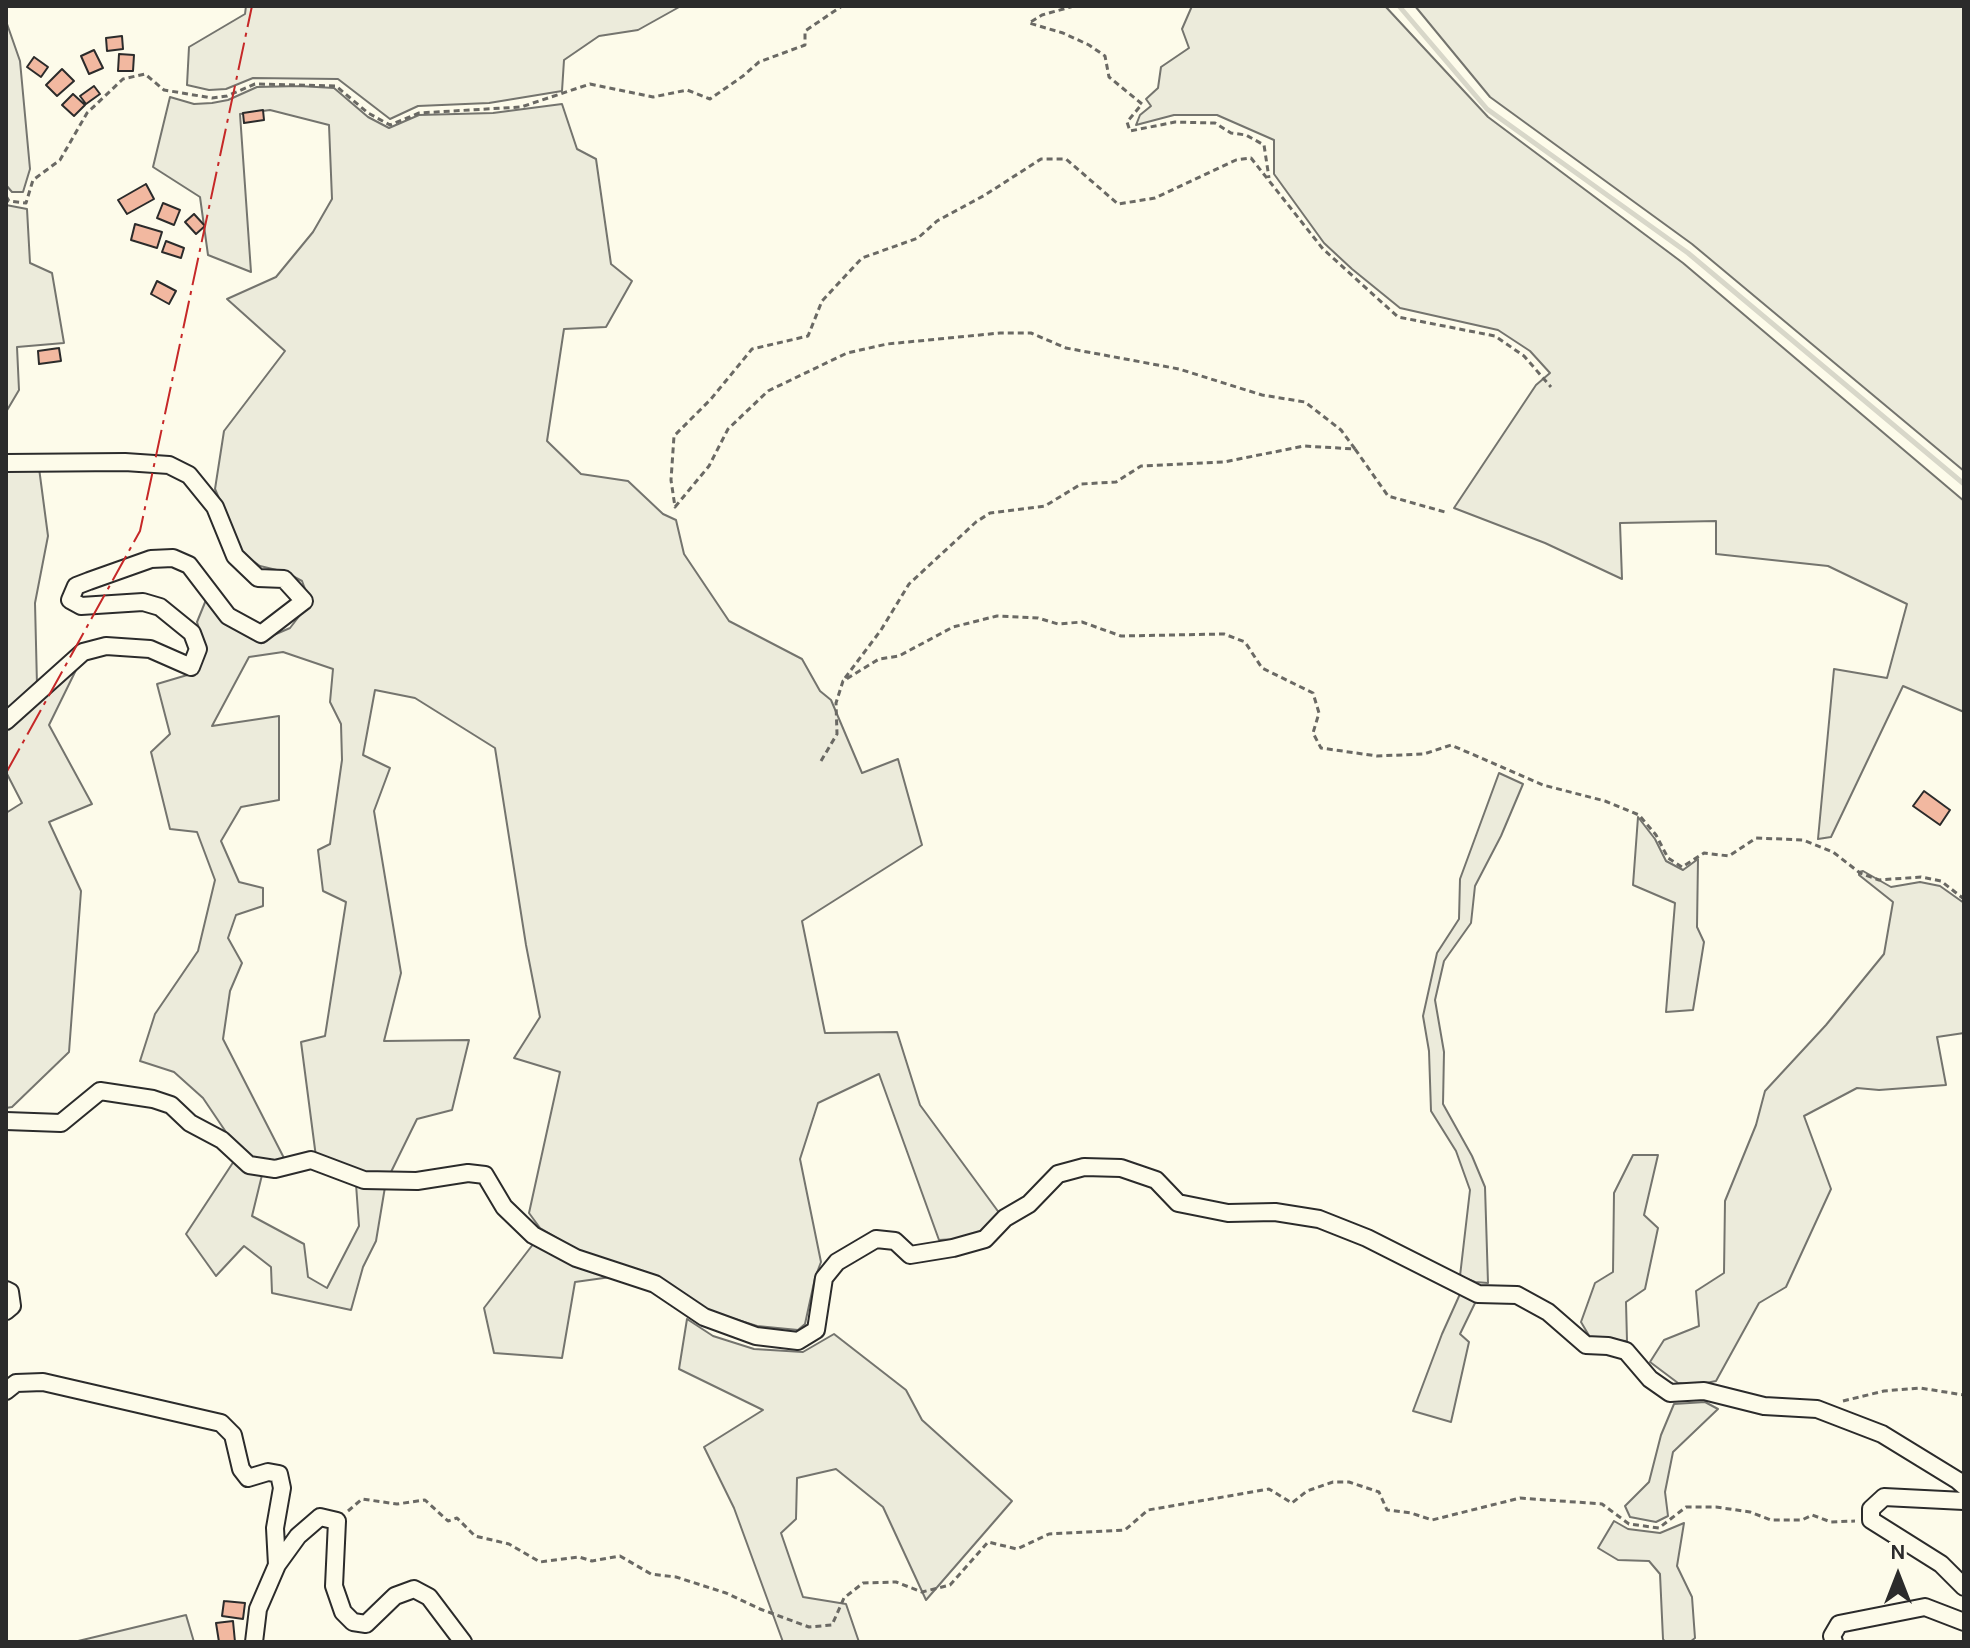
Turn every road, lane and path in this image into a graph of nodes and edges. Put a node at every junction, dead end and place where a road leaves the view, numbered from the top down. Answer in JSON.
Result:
{"nodes":[{"id":1,"x":842,"y":6,"type":"edge"},
{"id":2,"x":1074,"y":6,"type":"edge"},
{"id":3,"x":1269,"y":178,"type":"junction"},
{"id":4,"x":6,"y":196,"type":"edge"},
{"id":5,"x":1551,"y":387,"type":"dead end"},
{"id":6,"x":1355,"y":449,"type":"junction"},
{"id":7,"x":6,"y":463,"type":"edge"},
{"id":8,"x":1445,"y":512,"type":"dead end"},
{"id":9,"x":843,"y":681,"type":"junction"},
{"id":10,"x":6,"y":721,"type":"edge"},
{"id":11,"x":821,"y":761,"type":"dead end"},
{"id":12,"x":1964,"y":899,"type":"edge"},
{"id":13,"x":6,"y":1121,"type":"edge"},
{"id":14,"x":6,"y":1290,"type":"edge"},
{"id":15,"x":6,"y":1311,"type":"edge"},
{"id":16,"x":6,"y":1391,"type":"edge"},
{"id":17,"x":1964,"y":1395,"type":"edge"},
{"id":18,"x":1843,"y":1401,"type":"dead end"},
{"id":19,"x":1964,"y":1486,"type":"edge"},
{"id":20,"x":1964,"y":1501,"type":"edge"},
{"id":21,"x":1871,"y":1520,"type":"junction"},
{"id":22,"x":337,"y":1521,"type":"junction"},
{"id":23,"x":277,"y":1565,"type":"junction"},
{"id":24,"x":1964,"y":1587,"type":"edge"},
{"id":25,"x":1964,"y":1622,"type":"edge"},
{"id":26,"x":254,"y":1642,"type":"edge"},
{"id":27,"x":463,"y":1642,"type":"edge"},
{"id":28,"x":1834,"y":1642,"type":"edge"}],
"edges":[{"from":1,"to":4,"type":"path"},
{"from":2,"to":3,"type":"path"},
{"from":3,"to":5,"type":"path"},
{"from":3,"to":6,"type":"path"},
{"from":6,"to":8,"type":"path"},
{"from":6,"to":9,"type":"path"},
{"from":7,"to":10,"type":"street"},
{"from":9,"to":11,"type":"path"},
{"from":9,"to":12,"type":"path"},
{"from":13,"to":19,"type":"street"},
{"from":14,"to":15,"type":"street"},
{"from":16,"to":23,"type":"street"},
{"from":17,"to":18,"type":"path"},
{"from":20,"to":21,"type":"street"},
{"from":21,"to":22,"type":"path"},
{"from":21,"to":24,"type":"street"},
{"from":22,"to":23,"type":"street"},
{"from":22,"to":27,"type":"street"},
{"from":23,"to":26,"type":"street"},
{"from":25,"to":28,"type":"street"}]}
